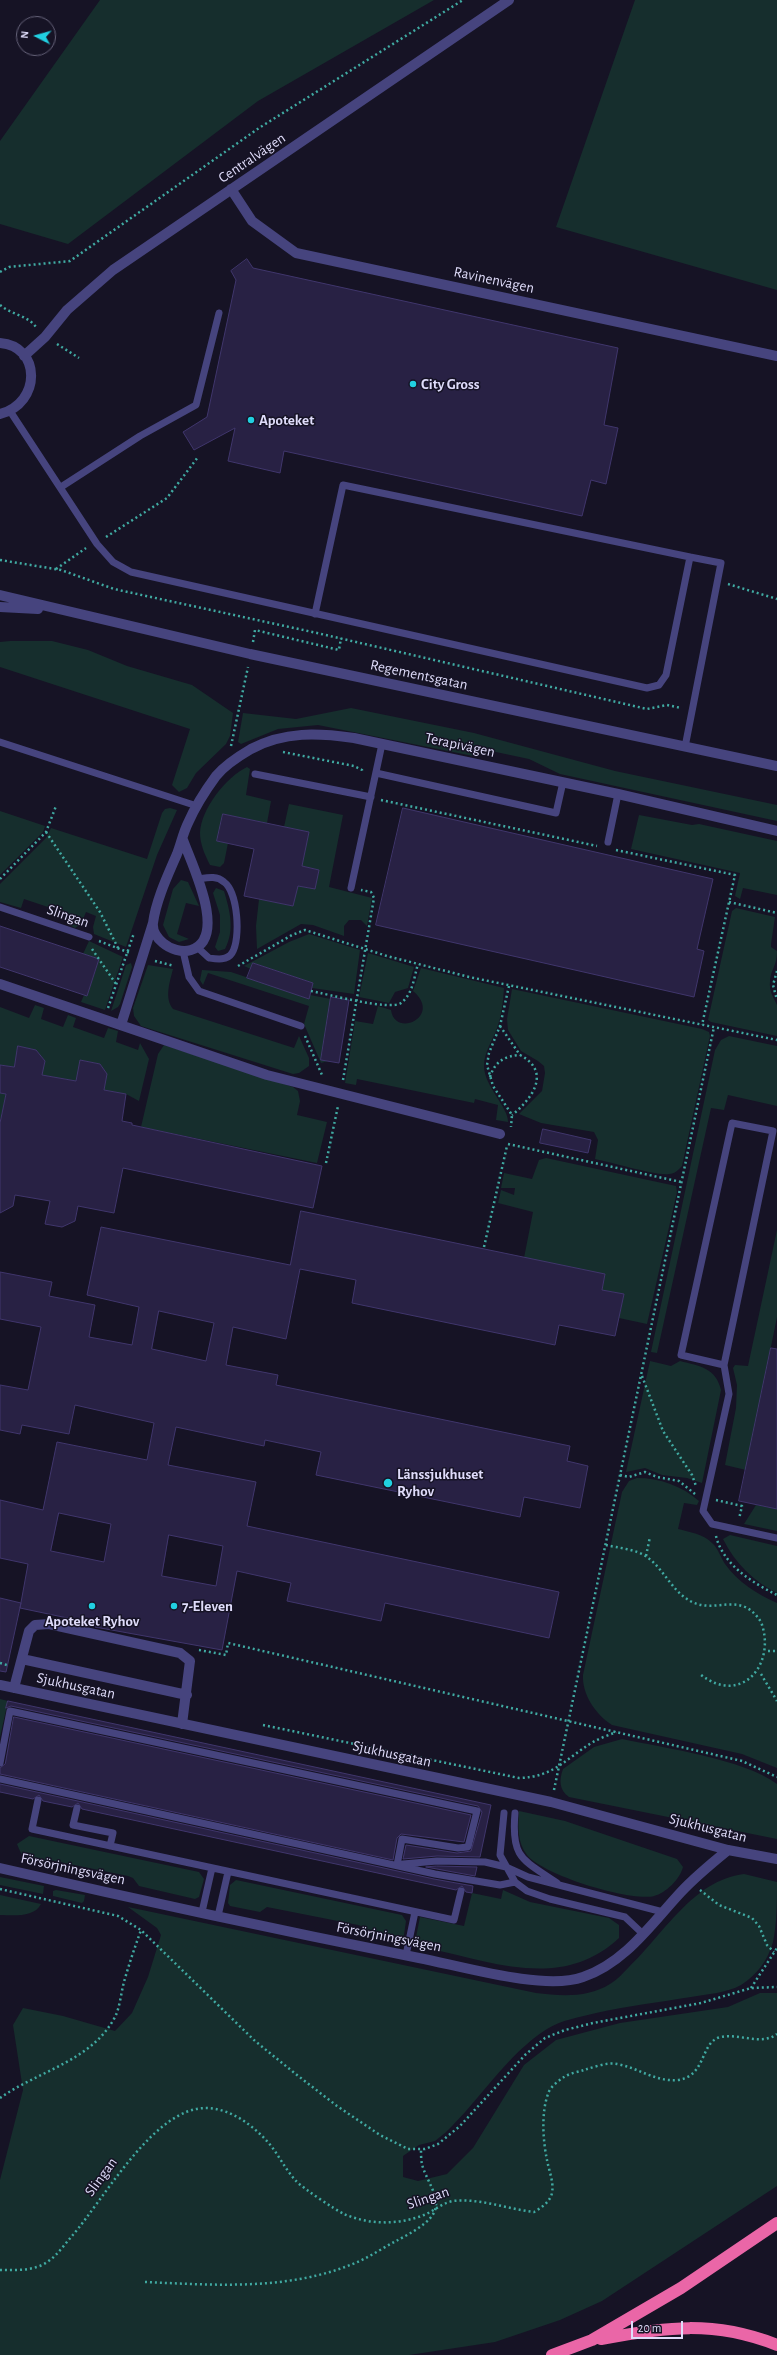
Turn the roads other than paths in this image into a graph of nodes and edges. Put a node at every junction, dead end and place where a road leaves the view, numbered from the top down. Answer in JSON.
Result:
{"nodes":[{"id":1,"x":509,"y":0,"type":"edge"},
{"id":2,"x":232,"y":189,"type":"junction"},
{"id":3,"x":219,"y":313,"type":"dead end"},
{"id":4,"x":0,"y":343,"type":"edge"},
{"id":5,"x":24,"y":356,"type":"junction"},
{"id":6,"x":777,"y":356,"type":"edge"},
{"id":7,"x":5,"y":413,"type":"edge"},
{"id":8,"x":61,"y":487,"type":"junction"},
{"id":9,"x":690,"y":557,"type":"junction"},
{"id":10,"x":0,"y":595,"type":"edge"},
{"id":11,"x":0,"y":607,"type":"edge"},
{"id":12,"x":56,"y":609,"type":"junction"},
{"id":13,"x":315,"y":614,"type":"junction"},
{"id":14,"x":0,"y":742,"type":"edge"},
{"id":15,"x":382,"y":744,"type":"junction"},
{"id":16,"x":685,"y":747,"type":"junction"},
{"id":17,"x":777,"y":766,"type":"edge"},
{"id":18,"x":376,"y":773,"type":"junction"},
{"id":19,"x":255,"y":774,"type":"dead end"},
{"id":20,"x":563,"y":782,"type":"junction"},
{"id":21,"x":372,"y":793,"type":"junction"},
{"id":22,"x":618,"y":794,"type":"junction"},
{"id":23,"x":197,"y":806,"type":"junction"},
{"id":24,"x":777,"y":831,"type":"edge"},
{"id":25,"x":182,"y":840,"type":"junction"},
{"id":26,"x":608,"y":842,"type":"dead end"},
{"id":27,"x":197,"y":879,"type":"junction"},
{"id":28,"x":351,"y":888,"type":"dead end"},
{"id":29,"x":0,"y":907,"type":"edge"},
{"id":30,"x":152,"y":923,"type":"junction"},
{"id":31,"x":86,"y":936,"type":"road end"},
{"id":32,"x":197,"y":947,"type":"junction"},
{"id":33,"x":184,"y":951,"type":"junction"},
{"id":34,"x":0,"y":984,"type":"edge"},
{"id":35,"x":121,"y":1024,"type":"junction"},
{"id":36,"x":301,"y":1026,"type":"road end"},
{"id":37,"x":506,"y":1134,"type":"road end"},
{"id":38,"x":724,"y":1365,"type":"junction"},
{"id":39,"x":777,"y":1538,"type":"edge"},
{"id":40,"x":22,"y":1659,"type":"junction"},
{"id":41,"x":0,"y":1685,"type":"edge"},
{"id":42,"x":14,"y":1688,"type":"junction"},
{"id":43,"x":187,"y":1695,"type":"junction"},
{"id":44,"x":182,"y":1724,"type":"junction"},
{"id":45,"x":0,"y":1763,"type":"edge"},
{"id":46,"x":0,"y":1779,"type":"edge"},
{"id":47,"x":38,"y":1800,"type":"dead end"},
{"id":48,"x":77,"y":1808,"type":"dead end"},
{"id":49,"x":504,"y":1813,"type":"dead end"},
{"id":50,"x":515,"y":1813,"type":"dead end"},
{"id":51,"x":73,"y":1825,"type":"junction"},
{"id":52,"x":70,"y":1838,"type":"junction"},
{"id":53,"x":110,"y":1846,"type":"junction"},
{"id":54,"x":728,"y":1850,"type":"junction"},
{"id":55,"x":777,"y":1860,"type":"edge"},
{"id":56,"x":397,"y":1865,"type":"junction"},
{"id":57,"x":506,"y":1867,"type":"junction"},
{"id":58,"x":0,"y":1868,"type":"edge"},
{"id":59,"x":212,"y":1868,"type":"junction"},
{"id":60,"x":228,"y":1872,"type":"junction"},
{"id":61,"x":515,"y":1882,"type":"junction"},
{"id":62,"x":562,"y":1886,"type":"junction"},
{"id":63,"x":461,"y":1891,"type":"dead end"},
{"id":64,"x":202,"y":1912,"type":"junction"},
{"id":65,"x":415,"y":1912,"type":"junction"},
{"id":66,"x":663,"y":1912,"type":"junction"},
{"id":67,"x":218,"y":1916,"type":"junction"},
{"id":68,"x":643,"y":1934,"type":"junction"},
{"id":69,"x":406,"y":1955,"type":"junction"},
{"id":70,"x":777,"y":2223,"type":"edge"},
{"id":71,"x":592,"y":2340,"type":"junction"},
{"id":72,"x":777,"y":2345,"type":"edge"},
{"id":73,"x":552,"y":2355,"type":"edge"}],
"edges":[{"from":1,"to":2,"type":"street","name":"Centralvägen"},
{"from":2,"to":5,"type":"street","name":"Centralvägen"},
{"from":2,"to":6,"type":"street","name":"Ravinenvägen"},
{"from":3,"to":8,"type":"lane"},
{"from":4,"to":5,"type":"street"},
{"from":5,"to":7,"type":"street"},
{"from":7,"to":8,"type":"lane"},
{"from":8,"to":13,"type":"lane"},
{"from":9,"to":13,"type":"lane"},
{"from":9,"to":13,"type":"lane"},
{"from":9,"to":16,"type":"lane"},
{"from":10,"to":12,"type":"street","name":"Regementsgatan"},
{"from":11,"to":12,"type":"street","name":"Regementsgatan"},
{"from":12,"to":16,"type":"street","name":"Regementsgatan"},
{"from":14,"to":23,"type":"lane"},
{"from":15,"to":18,"type":"lane"},
{"from":15,"to":20,"type":"street","name":"Terapivägen"},
{"from":15,"to":23,"type":"street","name":"Terapivägen"},
{"from":16,"to":17,"type":"street","name":"Regementsgatan"},
{"from":18,"to":20,"type":"lane"},
{"from":18,"to":21,"type":"lane"},
{"from":19,"to":21,"type":"lane"},
{"from":20,"to":22,"type":"street","name":"Terapivägen"},
{"from":21,"to":28,"type":"lane"},
{"from":22,"to":24,"type":"street","name":"Terapivägen"},
{"from":22,"to":26,"type":"lane"},
{"from":23,"to":25,"type":"street","name":"Terapivägen"},
{"from":25,"to":27,"type":"street"},
{"from":25,"to":30,"type":"street","name":"Terapivägen"},
{"from":27,"to":32,"type":"street"},
{"from":27,"to":32,"type":"lane"},
{"from":29,"to":31,"type":"lane","name":"Slingan"},
{"from":30,"to":33,"type":"street"},
{"from":30,"to":35,"type":"street","name":"Terapivägen"},
{"from":32,"to":33,"type":"street"},
{"from":33,"to":36,"type":"lane"},
{"from":34,"to":35,"type":"street"},
{"from":35,"to":37,"type":"street"},
{"from":38,"to":38,"type":"lane"},
{"from":38,"to":39,"type":"lane"},
{"from":40,"to":42,"type":"street"},
{"from":40,"to":43,"type":"street"},
{"from":40,"to":43,"type":"street"},
{"from":41,"to":42,"type":"street","name":"Sjukhusgatan"},
{"from":42,"to":44,"type":"street","name":"Sjukhusgatan"},
{"from":43,"to":44,"type":"street"},
{"from":44,"to":54,"type":"street","name":"Sjukhusgatan"},
{"from":45,"to":56,"type":"lane"},
{"from":46,"to":56,"type":"lane"},
{"from":47,"to":52,"type":"lane"},
{"from":48,"to":51,"type":"lane"},
{"from":49,"to":57,"type":"lane"},
{"from":50,"to":62,"type":"lane"},
{"from":51,"to":52,"type":"lane"},
{"from":51,"to":53,"type":"lane"},
{"from":52,"to":53,"type":"lane"},
{"from":53,"to":59,"type":"lane"},
{"from":54,"to":55,"type":"street","name":"Sjukhusgatan"},
{"from":54,"to":66,"type":"street","name":"Försörjningsvägen"},
{"from":56,"to":57,"type":"lane"},
{"from":56,"to":61,"type":"lane"},
{"from":57,"to":61,"type":"lane"},
{"from":57,"to":62,"type":"lane"},
{"from":58,"to":64,"type":"street","name":"Försörjningsvägen"},
{"from":59,"to":60,"type":"lane"},
{"from":59,"to":64,"type":"lane"},
{"from":60,"to":65,"type":"lane"},
{"from":60,"to":67,"type":"lane"},
{"from":61,"to":68,"type":"lane"},
{"from":62,"to":66,"type":"lane"},
{"from":63,"to":65,"type":"lane"},
{"from":64,"to":67,"type":"street","name":"Försörjningsvägen"},
{"from":65,"to":69,"type":"lane"},
{"from":66,"to":68,"type":"street","name":"Försörjningsvägen"},
{"from":67,"to":69,"type":"street","name":"Försörjningsvägen"},
{"from":68,"to":69,"type":"street","name":"Försörjningsvägen"},
{"from":70,"to":71,"type":"highway"},
{"from":71,"to":72,"type":"highway"},
{"from":71,"to":73,"type":"highway"}]}
